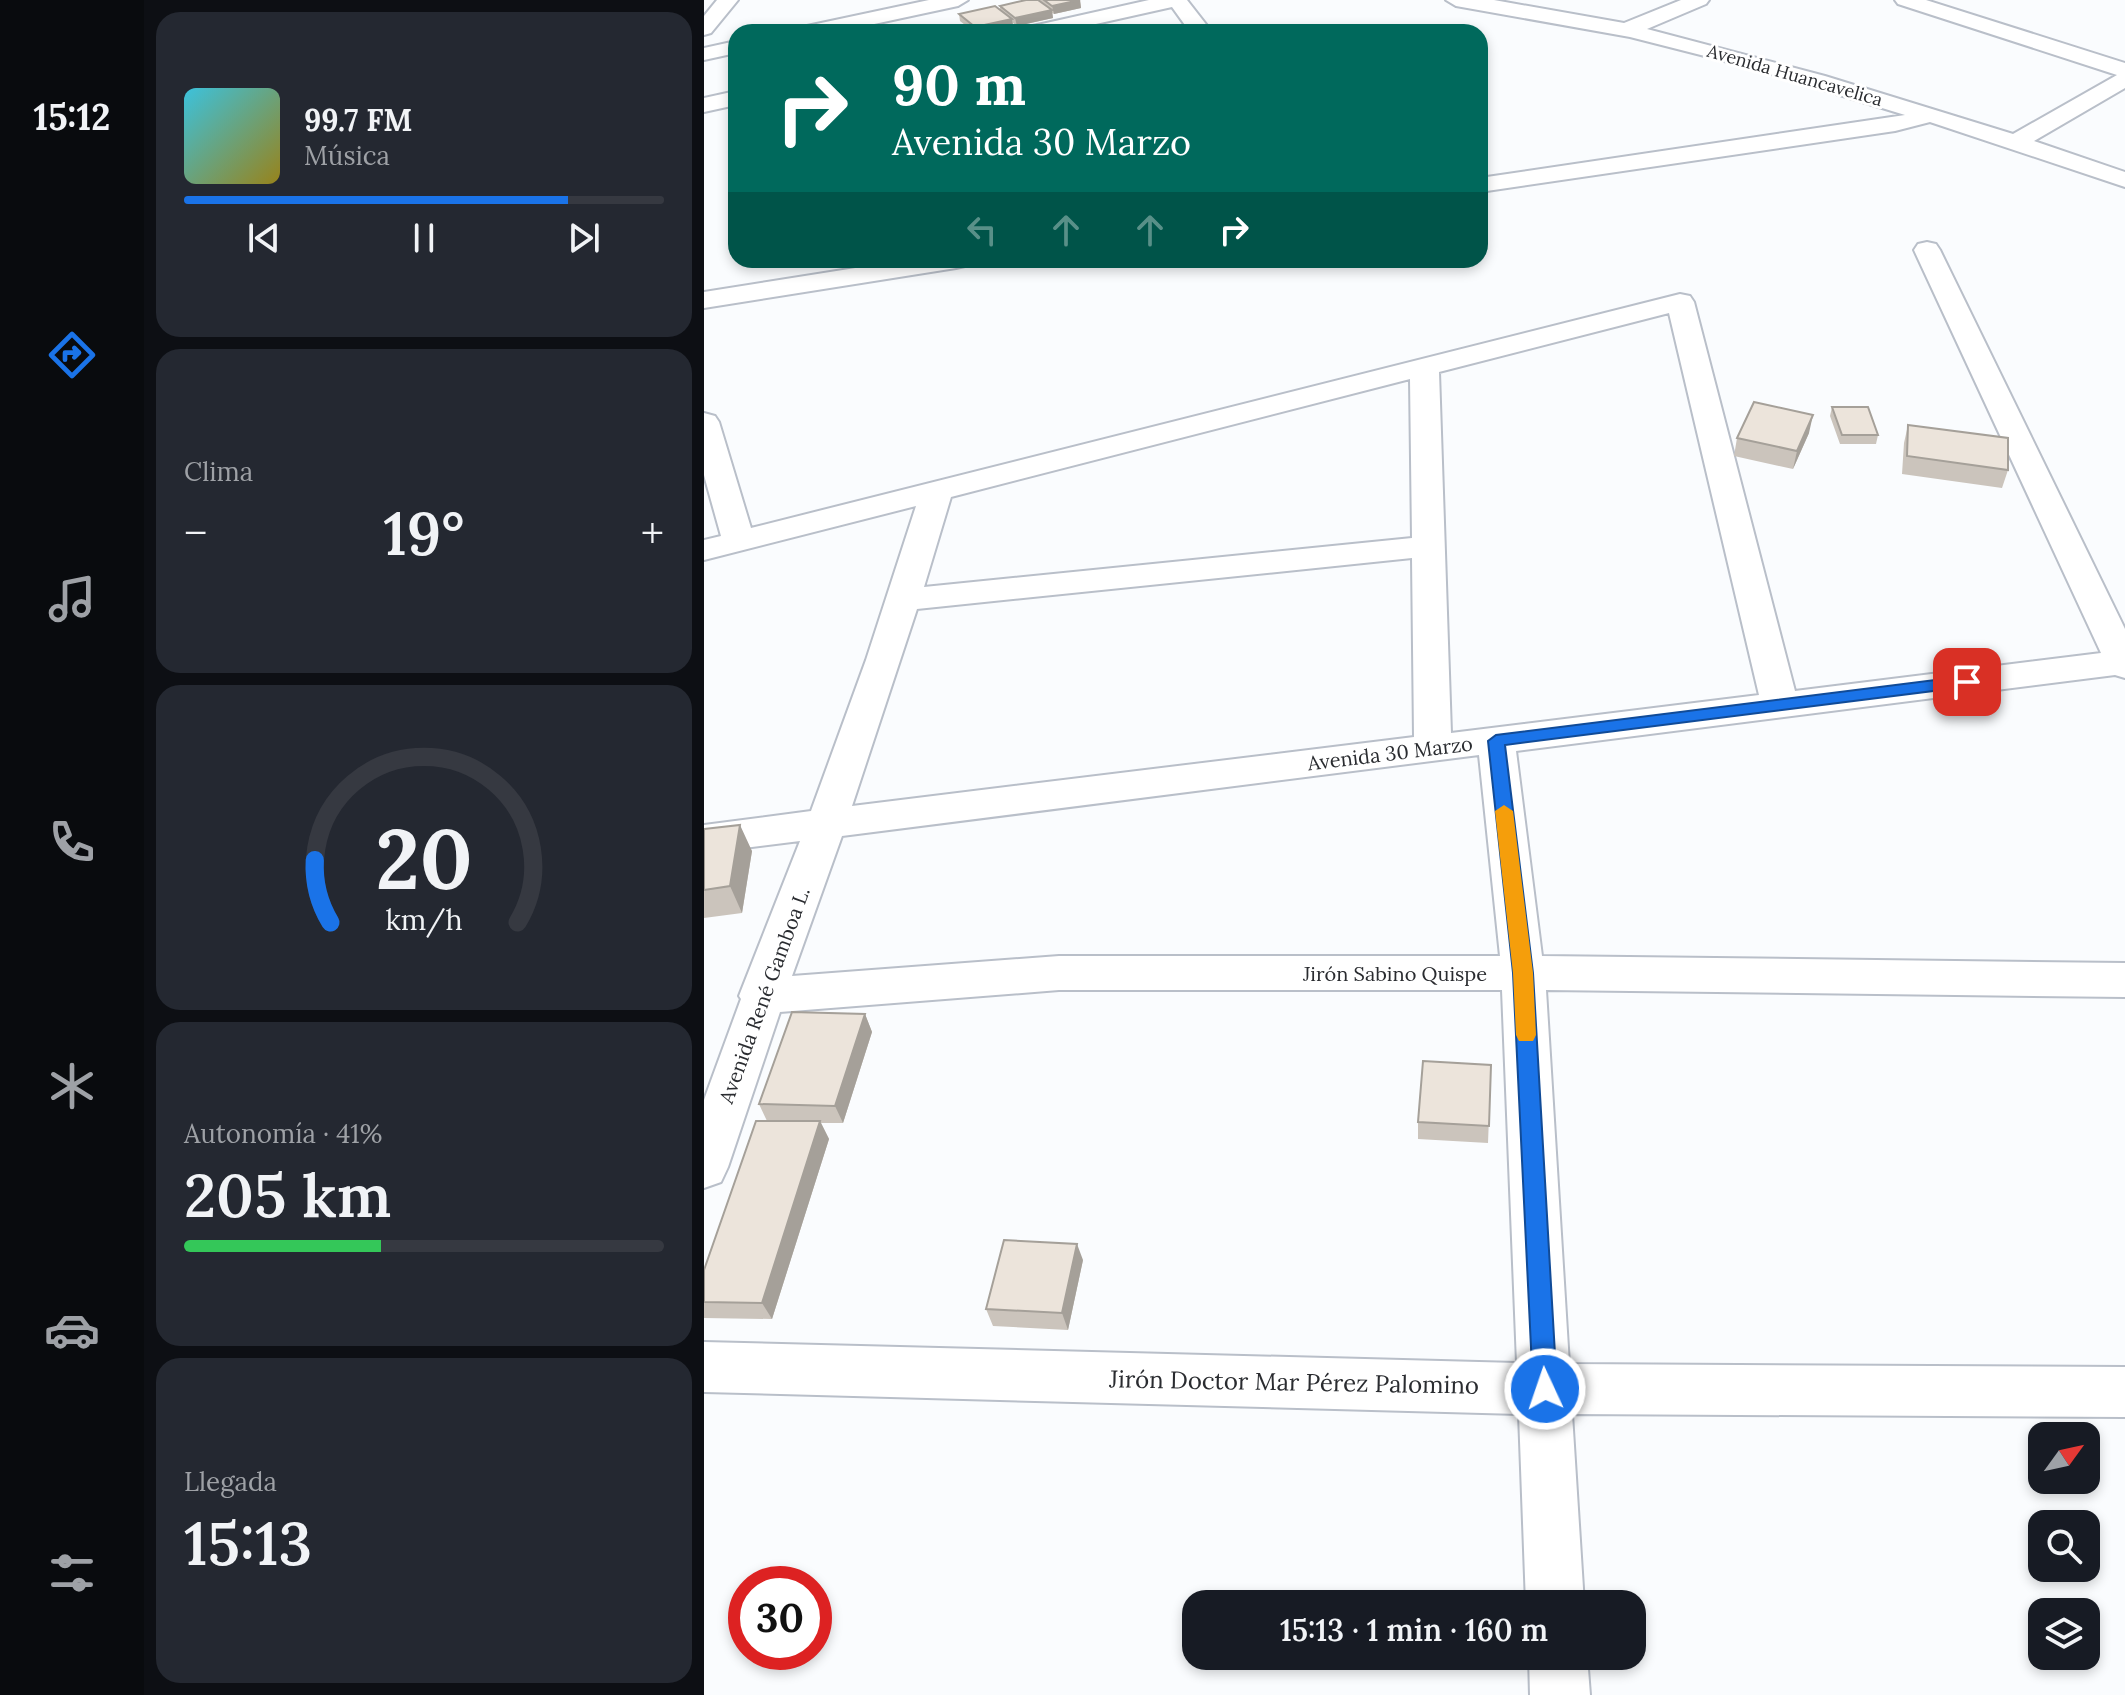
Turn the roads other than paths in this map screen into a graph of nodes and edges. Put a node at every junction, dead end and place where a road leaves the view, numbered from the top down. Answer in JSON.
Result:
{"nodes":[{"id":1,"x":728,"y":0,"type":"edge"},
{"id":2,"x":958,"y":0,"type":"edge"},
{"id":3,"x":1177,"y":0,"type":"edge"},
{"id":4,"x":1456,"y":0,"type":"edge"},
{"id":5,"x":1699,"y":0,"type":"edge"},
{"id":6,"x":1905,"y":0,"type":"edge"},
{"id":7,"x":845,"y":24,"type":"edge"},
{"id":8,"x":1068,"y":24,"type":"edge"},
{"id":9,"x":1195,"y":24,"type":"edge"},
{"id":10,"x":704,"y":29,"type":"edge"},
{"id":11,"x":1626,"y":30,"type":"junction"},
{"id":12,"x":728,"y":49,"type":"edge"},
{"id":13,"x":704,"y":54,"type":"edge"},
{"id":14,"x":2125,"y":70,"type":"edge"},
{"id":15,"x":2125,"y":79,"type":"edge"},
{"id":16,"x":728,"y":100,"type":"edge"},
{"id":17,"x":704,"y":105,"type":"edge"},
{"id":18,"x":1932,"y":115,"type":"junction"},
{"id":19,"x":2016,"y":142,"type":"junction"},
{"id":20,"x":2125,"y":180,"type":"edge"},
{"id":21,"x":1488,"y":184,"type":"edge"},
{"id":22,"x":1927,"y":250,"type":"dead end"},
{"id":23,"x":851,"y":268,"type":"edge"},
{"id":24,"x":812,"y":271,"type":"edge"},
{"id":25,"x":704,"y":300,"type":"edge"},
{"id":26,"x":1424,"y":367,"type":"junction"},
{"id":27,"x":704,"y":422,"type":"edge"},
{"id":28,"x":937,"y":490,"type":"junction"},
{"id":29,"x":739,"y":541,"type":"junction"},
{"id":30,"x":1428,"y":546,"type":"junction"},
{"id":31,"x":704,"y":550,"type":"edge"},
{"id":32,"x":905,"y":600,"type":"junction"},
{"id":33,"x":2124,"y":664,"type":"edge"},
{"id":34,"x":1780,"y":705,"type":"junction"},
{"id":35,"x":1496,"y":741,"type":"junction"},
{"id":36,"x":1433,"y":747,"type":"junction"},
{"id":37,"x":826,"y":823,"type":"junction"},
{"id":38,"x":704,"y":839,"type":"edge"},
{"id":39,"x":1523,"y":973,"type":"junction"},
{"id":40,"x":2125,"y":980,"type":"edge"},
{"id":41,"x":761,"y":996,"type":"junction"},
{"id":42,"x":704,"y":1167,"type":"edge"},
{"id":43,"x":704,"y":1367,"type":"edge"},
{"id":44,"x":1545,"y":1389,"type":"junction"},
{"id":45,"x":2125,"y":1392,"type":"edge"},
{"id":46,"x":1554,"y":1590,"type":"edge"},
{"id":47,"x":1559,"y":1670,"type":"edge"},
{"id":48,"x":1560,"y":1695,"type":"edge"}],
"edges":[{"from":1,"to":10,"type":"street"},
{"from":2,"to":7,"type":"street"},
{"from":3,"to":8,"type":"street"},
{"from":3,"to":9,"type":"street"},
{"from":4,"to":11,"type":"street","name":"Avenida Huancavelica"},
{"from":5,"to":11,"type":"street"},
{"from":6,"to":14,"type":"street"},
{"from":11,"to":18,"type":"street","name":"Avenida Huancavelica"},
{"from":12,"to":13,"type":"street"},
{"from":15,"to":19,"type":"street"},
{"from":16,"to":17,"type":"street"},
{"from":18,"to":19,"type":"street","name":"Avenida Huancavelica"},
{"from":18,"to":21,"type":"street"},
{"from":19,"to":20,"type":"street","name":"Avenida Huancavelica"},
{"from":22,"to":33,"type":"street"},
{"from":23,"to":24,"type":"street"},
{"from":24,"to":25,"type":"street"},
{"from":26,"to":28,"type":"street"},
{"from":26,"to":30,"type":"street"},
{"from":26,"to":34,"type":"street"},
{"from":27,"to":29,"type":"street"},
{"from":28,"to":29,"type":"street"},
{"from":28,"to":32,"type":"street","name":"Avenida René Gamboa L."},
{"from":29,"to":31,"type":"street"},
{"from":30,"to":32,"type":"street"},
{"from":30,"to":36,"type":"street"},
{"from":32,"to":37,"type":"street","name":"Avenida René Gamboa L."},
{"from":33,"to":34,"type":"street","name":"Avenida 30 Marzo"},
{"from":34,"to":35,"type":"street","name":"Avenida 30 Marzo"},
{"from":35,"to":36,"type":"street","name":"Avenida 30 Marzo"},
{"from":35,"to":39,"type":"street"},
{"from":36,"to":37,"type":"street","name":"Avenida 30 Marzo"},
{"from":37,"to":38,"type":"street","name":"Avenida 30 Marzo"},
{"from":37,"to":41,"type":"street","name":"Avenida René Gamboa L."},
{"from":39,"to":40,"type":"street","name":"Jirón Sabino Quispe"},
{"from":39,"to":41,"type":"street","name":"Jirón Sabino Quispe"},
{"from":39,"to":44,"type":"street"},
{"from":41,"to":42,"type":"street","name":"Avenida René Gamboa L."},
{"from":43,"to":44,"type":"street","name":"Jirón Doctor Mar Pérez Palomino"},
{"from":44,"to":45,"type":"street","name":"Jirón Doctor Mar Pérez Palomino"},
{"from":44,"to":46,"type":"street"},
{"from":47,"to":48,"type":"street"}]}
